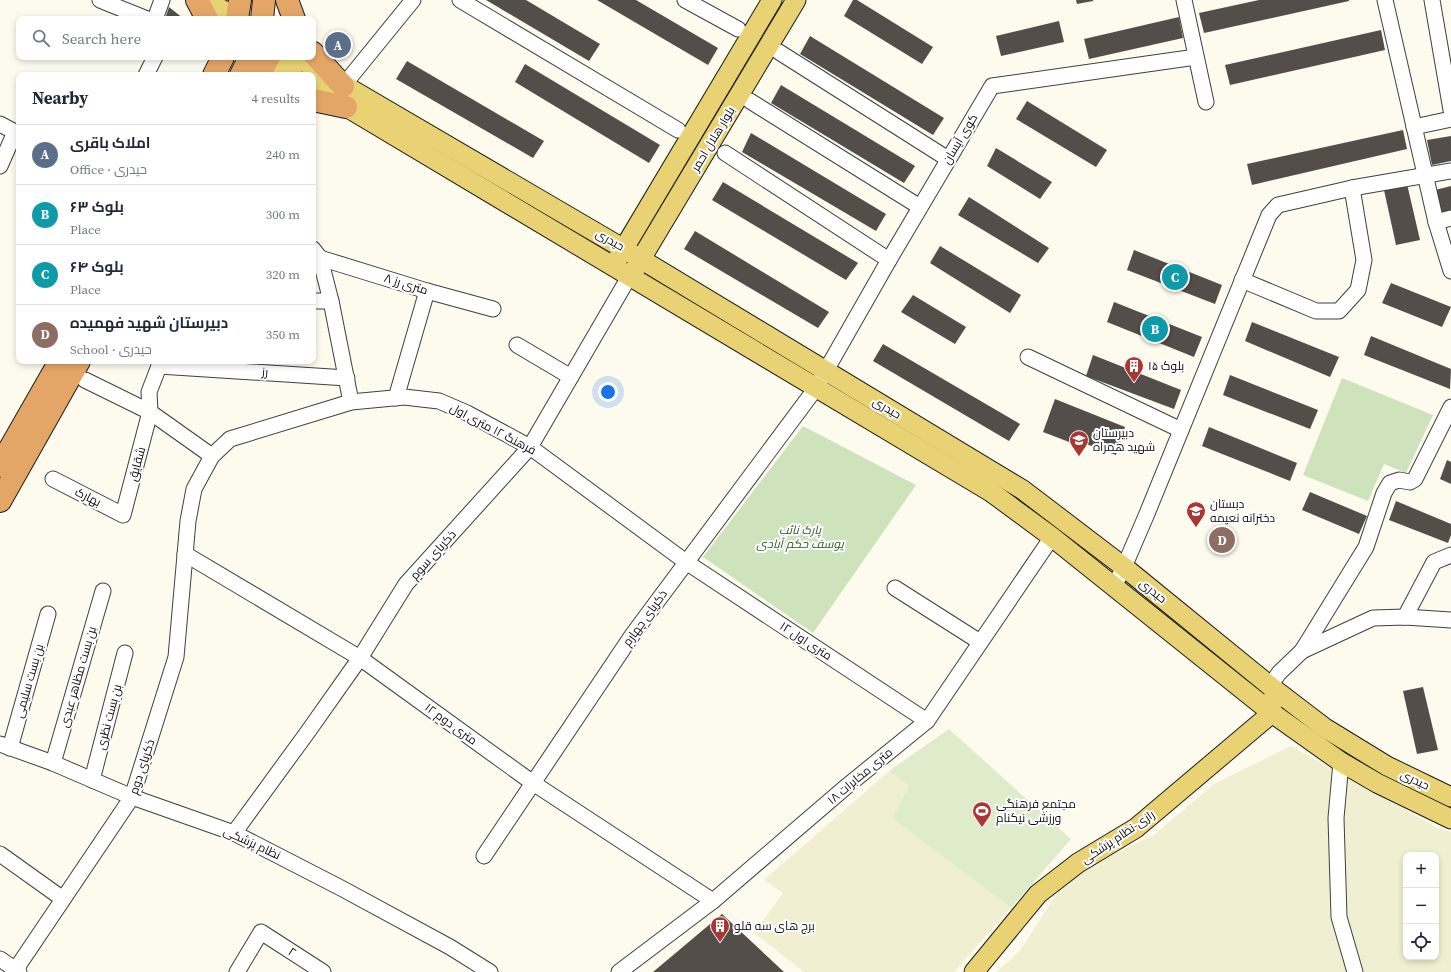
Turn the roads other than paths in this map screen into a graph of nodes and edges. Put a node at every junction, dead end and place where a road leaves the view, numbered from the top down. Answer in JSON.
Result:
{"nodes":[{"id":1,"x":100,"y":0,"type":"edge"},
{"id":2,"x":162,"y":0,"type":"edge"},
{"id":3,"x":199,"y":0,"type":"edge"},
{"id":4,"x":205,"y":0,"type":"edge"},
{"id":5,"x":250,"y":0,"type":"edge"},
{"id":6,"x":264,"y":0,"type":"edge"},
{"id":7,"x":279,"y":0,"type":"edge"},
{"id":8,"x":287,"y":0,"type":"edge"},
{"id":9,"x":413,"y":0,"type":"edge"},
{"id":10,"x":460,"y":0,"type":"edge"},
{"id":11,"x":685,"y":0,"type":"edge"},
{"id":12,"x":772,"y":0,"type":"edge"},
{"id":13,"x":796,"y":0,"type":"edge"},
{"id":14,"x":1184,"y":0,"type":"edge"},
{"id":15,"x":1385,"y":0,"type":"edge"},
{"id":16,"x":1432,"y":0,"type":"edge"},
{"id":17,"x":140,"y":16,"type":"edge"},
{"id":18,"x":156,"y":16,"type":"edge"},
{"id":19,"x":206,"y":16,"type":"edge"},
{"id":20,"x":236,"y":16,"type":"edge"},
{"id":21,"x":262,"y":16,"type":"edge"},
{"id":22,"x":277,"y":16,"type":"edge"},
{"id":23,"x":293,"y":16,"type":"edge"},
{"id":24,"x":738,"y":29,"type":"dead end"},
{"id":25,"x":779,"y":52,"type":"dead end"},
{"id":26,"x":316,"y":56,"type":"edge"},
{"id":27,"x":1196,"y":57,"type":"junction"},
{"id":28,"x":154,"y":60,"type":"edge"},
{"id":29,"x":214,"y":60,"type":"edge"},
{"id":30,"x":222,"y":60,"type":"edge"},
{"id":31,"x":234,"y":60,"type":"edge"},
{"id":32,"x":301,"y":60,"type":"edge"},
{"id":33,"x":262,"y":61,"type":"edge"},
{"id":34,"x":1447,"y":63,"type":"edge"},
{"id":35,"x":148,"y":72,"type":"edge"},
{"id":36,"x":210,"y":72,"type":"edge"},
{"id":37,"x":216,"y":72,"type":"edge"},
{"id":38,"x":228,"y":72,"type":"edge"},
{"id":39,"x":246,"y":72,"type":"edge"},
{"id":40,"x":286,"y":72,"type":"edge"},
{"id":41,"x":343,"y":86,"type":"junction"},
{"id":42,"x":316,"y":89,"type":"edge"},
{"id":43,"x":316,"y":101,"type":"edge"},
{"id":44,"x":750,"y":101,"type":"dead end"},
{"id":45,"x":1206,"y":102,"type":"dead end"},
{"id":46,"x":346,"y":107,"type":"junction"},
{"id":47,"x":1451,"y":110,"type":"edge"},
{"id":48,"x":1451,"y":120,"type":"edge"},
{"id":49,"x":0,"y":124,"type":"edge"},
{"id":50,"x":1414,"y":127,"type":"junction"},
{"id":51,"x":678,"y":130,"type":"dead end"},
{"id":52,"x":16,"y":132,"type":"edge"},
{"id":53,"x":16,"y":135,"type":"edge"},
{"id":54,"x":725,"y":153,"type":"dead end"},
{"id":55,"x":948,"y":159,"type":"junction"},
{"id":56,"x":0,"y":166,"type":"edge"},
{"id":57,"x":1451,"y":170,"type":"edge"},
{"id":58,"x":1425,"y":175,"type":"junction"},
{"id":59,"x":1352,"y":188,"type":"junction"},
{"id":60,"x":920,"y":207,"type":"junction"},
{"id":61,"x":1451,"y":218,"type":"edge"},
{"id":62,"x":1436,"y":222,"type":"junction"},
{"id":63,"x":624,"y":249,"type":"junction"},
{"id":64,"x":316,"y":254,"type":"edge"},
{"id":65,"x":641,"y":259,"type":"junction"},
{"id":66,"x":888,"y":260,"type":"junction"},
{"id":67,"x":613,"y":267,"type":"junction"},
{"id":68,"x":1451,"y":271,"type":"edge"},
{"id":69,"x":629,"y":277,"type":"junction"},
{"id":70,"x":1242,"y":280,"type":"junction"},
{"id":71,"x":427,"y":291,"type":"junction"},
{"id":72,"x":316,"y":301,"type":"edge"},
{"id":73,"x":331,"y":301,"type":"junction"},
{"id":74,"x":493,"y":309,"type":"dead end"},
{"id":75,"x":517,"y":345,"type":"dead end"},
{"id":76,"x":1028,"y":357,"type":"dead end"},
{"id":77,"x":48,"y":364,"type":"edge"},
{"id":78,"x":59,"y":364,"type":"edge"},
{"id":79,"x":92,"y":364,"type":"edge"},
{"id":80,"x":160,"y":364,"type":"edge"},
{"id":81,"x":172,"y":364,"type":"edge"},
{"id":82,"x":82,"y":371,"type":"edge"},
{"id":83,"x":826,"y":371,"type":"junction"},
{"id":84,"x":571,"y":377,"type":"junction"},
{"id":85,"x":347,"y":378,"type":"junction"},
{"id":86,"x":816,"y":388,"type":"junction"},
{"id":87,"x":51,"y":393,"type":"junction"},
{"id":88,"x":396,"y":398,"type":"junction"},
{"id":89,"x":351,"y":402,"type":"junction"},
{"id":90,"x":1451,"y":407,"type":"edge"},
{"id":91,"x":150,"y":412,"type":"junction"},
{"id":92,"x":1181,"y":430,"type":"junction"},
{"id":93,"x":530,"y":447,"type":"junction"},
{"id":94,"x":212,"y":456,"type":"junction"},
{"id":95,"x":0,"y":466,"type":"edge"},
{"id":96,"x":53,"y":479,"type":"dead end"},
{"id":97,"x":0,"y":501,"type":"edge"},
{"id":98,"x":123,"y":515,"type":"joint"},
{"id":99,"x":1052,"y":537,"type":"junction"},
{"id":100,"x":185,"y":554,"type":"junction"},
{"id":101,"x":1451,"y":555,"type":"edge"},
{"id":102,"x":686,"y":562,"type":"junction"},
{"id":103,"x":1124,"y":567,"type":"junction"},
{"id":104,"x":1114,"y":586,"type":"junction"},
{"id":105,"x":894,"y":588,"type":"dead end"},
{"id":106,"x":103,"y":591,"type":"dead end"},
{"id":107,"x":48,"y":614,"type":"dead end"},
{"id":108,"x":1405,"y":617,"type":"junction"},
{"id":109,"x":1451,"y":620,"type":"edge"},
{"id":110,"x":980,"y":642,"type":"junction"},
{"id":111,"x":1302,"y":651,"type":"junction"},
{"id":112,"x":125,"y":653,"type":"dead end"},
{"id":113,"x":360,"y":658,"type":"junction"},
{"id":114,"x":1270,"y":686,"type":"junction"},
{"id":115,"x":1272,"y":713,"type":"junction"},
{"id":116,"x":927,"y":721,"type":"junction"},
{"id":117,"x":5,"y":746,"type":"edge"},
{"id":118,"x":1341,"y":762,"type":"junction"},
{"id":119,"x":53,"y":763,"type":"junction"},
{"id":120,"x":92,"y":780,"type":"junction"},
{"id":121,"x":533,"y":783,"type":"junction"},
{"id":122,"x":132,"y":797,"type":"junction"},
{"id":123,"x":1451,"y":797,"type":"edge"},
{"id":124,"x":1451,"y":819,"type":"edge"},
{"id":125,"x":234,"y":833,"type":"junction"},
{"id":126,"x":0,"y":854,"type":"edge"},
{"id":127,"x":484,"y":856,"type":"dead end"},
{"id":128,"x":64,"y":899,"type":"junction"},
{"id":129,"x":713,"y":901,"type":"junction"},
{"id":130,"x":0,"y":960,"type":"edge"},
{"id":131,"x":16,"y":971,"type":"edge"},
{"id":132,"x":237,"y":972,"type":"edge"},
{"id":133,"x":323,"y":972,"type":"edge"},
{"id":134,"x":490,"y":972,"type":"edge"},
{"id":135,"x":619,"y":972,"type":"edge"},
{"id":136,"x":974,"y":972,"type":"edge"},
{"id":137,"x":1355,"y":972,"type":"edge"}],
"edges":[{"from":1,"to":17,"type":"street"},
{"from":2,"to":18,"type":"street"},
{"from":3,"to":19,"type":"highway"},
{"from":3,"to":20,"type":"main road"},
{"from":4,"to":20,"type":"main road"},
{"from":5,"to":20,"type":"highway"},
{"from":6,"to":21,"type":"highway"},
{"from":7,"to":22,"type":"highway"},
{"from":8,"to":23,"type":"highway"},
{"from":9,"to":41,"type":"street"},
{"from":10,"to":51,"type":"street"},
{"from":11,"to":24,"type":"street"},
{"from":12,"to":63,"type":"main road","name":"بلوار هلال احمر"},
{"from":13,"to":65,"type":"main road","name":"بلوار هلال احمر"},
{"from":14,"to":27,"type":"street"},
{"from":15,"to":50,"type":"street"},
{"from":16,"to":34,"type":"street"},
{"from":25,"to":55,"type":"street"},
{"from":26,"to":41,"type":"highway"},
{"from":27,"to":45,"type":"street"},
{"from":27,"to":55,"type":"street","name":"کوی آیسان"},
{"from":28,"to":35,"type":"street"},
{"from":29,"to":36,"type":"highway"},
{"from":30,"to":37,"type":"highway"},
{"from":31,"to":38,"type":"highway"},
{"from":32,"to":41,"type":"main road","name":"حیدری"},
{"from":33,"to":39,"type":"highway"},
{"from":33,"to":40,"type":"main road"},
{"from":34,"to":47,"type":"street"},
{"from":41,"to":63,"type":"main road","name":"حیدری"},
{"from":42,"to":46,"type":"main road","name":"حیدری"},
{"from":43,"to":46,"type":"highway"},
{"from":44,"to":60,"type":"street"},
{"from":46,"to":67,"type":"main road","name":"حیدری"},
{"from":48,"to":50,"type":"street"},
{"from":49,"to":52,"type":"street"},
{"from":50,"to":58,"type":"street"},
{"from":53,"to":56,"type":"street"},
{"from":54,"to":66,"type":"street"},
{"from":55,"to":60,"type":"street","name":"کوی آیسان"},
{"from":57,"to":58,"type":"street"},
{"from":58,"to":59,"type":"street"},
{"from":58,"to":62,"type":"street"},
{"from":59,"to":70,"type":"street"},
{"from":59,"to":70,"type":"street"},
{"from":60,"to":66,"type":"street","name":"کوی آیسان"},
{"from":61,"to":62,"type":"street"},
{"from":62,"to":68,"type":"street"},
{"from":63,"to":65,"type":"main road","name":"حیدری"},
{"from":63,"to":67,"type":"main road","name":"بلوار هلال احمر"},
{"from":64,"to":71,"type":"street","name":"۸ متری رز"},
{"from":64,"to":73,"type":"street"},
{"from":65,"to":69,"type":"main road","name":"بلوار هلال احمر"},
{"from":65,"to":83,"type":"main road","name":"حیدری"},
{"from":66,"to":83,"type":"street","name":"کوی آیسان"},
{"from":67,"to":69,"type":"main road","name":"حیدری"},
{"from":69,"to":84,"type":"street","name":"ذکریای سوم"},
{"from":69,"to":86,"type":"main road","name":"حیدری"},
{"from":70,"to":92,"type":"street"},
{"from":71,"to":74,"type":"street","name":"۸ متری رز"},
{"from":71,"to":88,"type":"street"},
{"from":72,"to":73,"type":"street"},
{"from":73,"to":85,"type":"street"},
{"from":75,"to":84,"type":"street"},
{"from":76,"to":92,"type":"street"},
{"from":77,"to":87,"type":"highway"},
{"from":78,"to":87,"type":"highway"},
{"from":79,"to":82,"type":"highway"},
{"from":80,"to":91,"type":"street","name":"شقایق"},
{"from":81,"to":85,"type":"street","name":"رز"},
{"from":82,"to":87,"type":"highway"},
{"from":82,"to":91,"type":"street"},
{"from":83,"to":86,"type":"street","name":"کوی آیسان"},
{"from":83,"to":103,"type":"main road","name":"حیدری"},
{"from":84,"to":93,"type":"street","name":"ذکریای سوم"},
{"from":85,"to":89,"type":"street"},
{"from":86,"to":99,"type":"main road","name":"حیدری"},
{"from":86,"to":102,"type":"street","name":"ذکریای چهارم"},
{"from":87,"to":95,"type":"highway"},
{"from":87,"to":97,"type":"highway"},
{"from":88,"to":89,"type":"street","name":"فرهنگ ۱۲ متری اول"},
{"from":88,"to":93,"type":"street","name":"فرهنگ ۱۲ متری اول"},
{"from":89,"to":94,"type":"street","name":"فرهنگ ۱۲ متری اول"},
{"from":90,"to":111,"type":"street"},
{"from":91,"to":94,"type":"street"},
{"from":91,"to":98,"type":"street","name":"شقایق"},
{"from":92,"to":103,"type":"street"},
{"from":93,"to":102,"type":"street","name":"فرهنگ ۱۲ متری اول"},
{"from":93,"to":113,"type":"street","name":"ذکریای سوم"},
{"from":94,"to":100,"type":"street","name":"فرهنگ ۱۲ متری اول"},
{"from":96,"to":98,"type":"street","name":"بهارک"},
{"from":99,"to":104,"type":"main road","name":"حیدری"},
{"from":99,"to":110,"type":"street","name":"۱۸ متری مخابرات"},
{"from":100,"to":113,"type":"street","name":"۱۲ متری دوم"},
{"from":100,"to":122,"type":"street","name":"ذکریای دوم"},
{"from":101,"to":108,"type":"street"},
{"from":102,"to":116,"type":"street","name":"۱۲ متری اول"},
{"from":102,"to":121,"type":"street","name":"ذکریای چهارم"},
{"from":103,"to":104,"type":"street"},
{"from":103,"to":114,"type":"main road","name":"حیدری"},
{"from":104,"to":115,"type":"main road","name":"حیدری"},
{"from":105,"to":110,"type":"street"},
{"from":106,"to":119,"type":"street","name":"بن بست مظاهر عبدی"},
{"from":107,"to":117,"type":"street","name":"بن بست سلیمی"},
{"from":108,"to":109,"type":"street"},
{"from":108,"to":111,"type":"street"},
{"from":110,"to":116,"type":"street","name":"۱۸ متری مخابرات"},
{"from":111,"to":114,"type":"street"},
{"from":112,"to":120,"type":"street","name":"بن بست نظری"},
{"from":113,"to":121,"type":"street","name":"۱۲ متری دوم"},
{"from":113,"to":125,"type":"street","name":"ذکریای سوم"},
{"from":114,"to":115,"type":"main road"},
{"from":114,"to":123,"type":"main road","name":"حیدری"},
{"from":115,"to":118,"type":"main road","name":"حیدری"},
{"from":115,"to":136,"type":"main road","name":"رازی-نظام پزشکی"},
{"from":116,"to":129,"type":"street","name":"۱۸ متری مخابرات"},
{"from":117,"to":119,"type":"street","name":"نظام پزشکی"},
{"from":118,"to":124,"type":"main road","name":"حیدری"},
{"from":118,"to":137,"type":"street"},
{"from":119,"to":120,"type":"street","name":"نظام پزشکی"},
{"from":120,"to":122,"type":"street","name":"نظام پزشکی"},
{"from":121,"to":127,"type":"street","name":"ذکریای چهارم"},
{"from":121,"to":129,"type":"street","name":"۱۲ متری دوم"},
{"from":122,"to":125,"type":"street","name":"نظام پزشکی"},
{"from":122,"to":128,"type":"street","name":"ذکریای دوم"},
{"from":125,"to":134,"type":"street","name":"نظام پزشکی"},
{"from":126,"to":128,"type":"street"},
{"from":128,"to":131,"type":"street","name":"ذکریای دوم"},
{"from":129,"to":135,"type":"street","name":"۱۸ متری مخابرات"},
{"from":130,"to":131,"type":"street"},
{"from":132,"to":133,"type":"street","name":"۲"}]}
